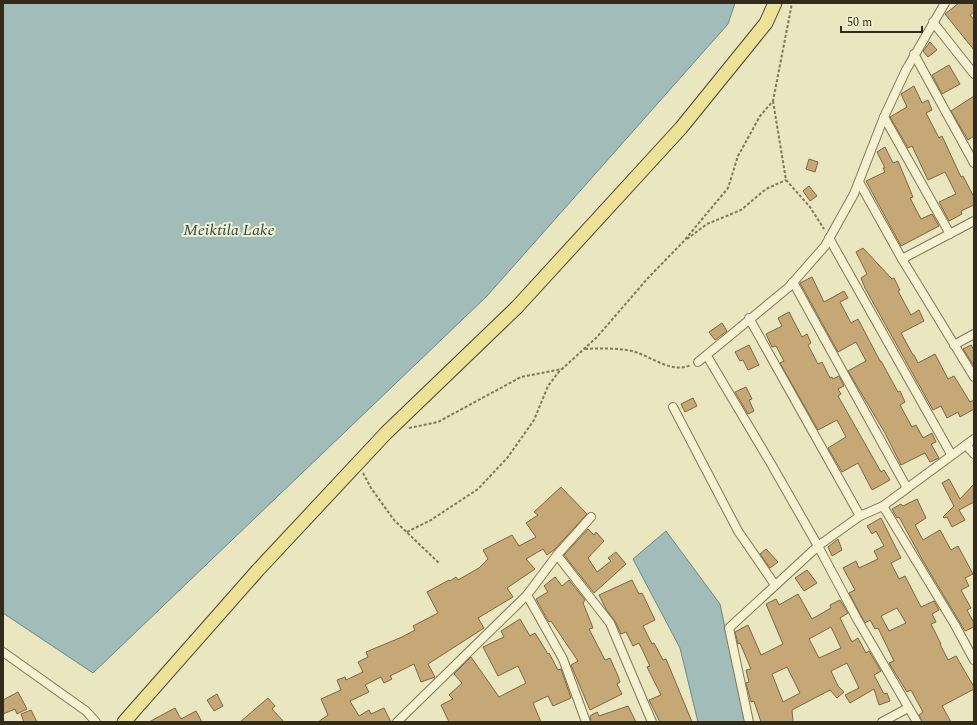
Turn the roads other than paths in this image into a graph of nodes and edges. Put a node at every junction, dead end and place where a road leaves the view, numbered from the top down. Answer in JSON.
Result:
{"nodes":[{"id":1,"x":776,"y":3,"type":"edge"},
{"id":2,"x":945,"y":3,"type":"edge"},
{"id":3,"x":933,"y":22,"type":"junction"},
{"id":4,"x":914,"y":54,"type":"junction"},
{"id":5,"x":974,"y":74,"type":"edge"},
{"id":6,"x":884,"y":117,"type":"junction"},
{"id":7,"x":974,"y":163,"type":"edge"},
{"id":8,"x":859,"y":182,"type":"junction"},
{"id":9,"x":974,"y":221,"type":"edge"},
{"id":10,"x":950,"y":234,"type":"junction"},
{"id":11,"x":829,"y":238,"type":"junction"},
{"id":12,"x":902,"y":259,"type":"junction"},
{"id":13,"x":793,"y":282,"type":"junction"},
{"id":14,"x":749,"y":318,"type":"junction"},
{"id":15,"x":974,"y":334,"type":"edge"},
{"id":16,"x":954,"y":345,"type":"junction"},
{"id":17,"x":706,"y":356,"type":"junction"},
{"id":18,"x":698,"y":362,"type":"road end"},
{"id":19,"x":974,"y":377,"type":"edge"},
{"id":20,"x":673,"y":407,"type":"dead end"},
{"id":21,"x":974,"y":439,"type":"edge"},
{"id":22,"x":966,"y":445,"type":"junction"},
{"id":23,"x":951,"y":454,"type":"junction"},
{"id":24,"x":974,"y":454,"type":"edge"},
{"id":25,"x":907,"y":488,"type":"junction"},
{"id":26,"x":883,"y":506,"type":"junction"},
{"id":27,"x":860,"y":516,"type":"junction"},
{"id":28,"x":591,"y":517,"type":"dead end"},
{"id":29,"x":818,"y":546,"type":"junction"},
{"id":30,"x":557,"y":555,"type":"junction"},
{"id":31,"x":775,"y":585,"type":"junction"},
{"id":32,"x":527,"y":595,"type":"junction"},
{"id":33,"x":3,"y":652,"type":"edge"},
{"id":34,"x":974,"y":660,"type":"edge"},
{"id":35,"x":908,"y":708,"type":"junction"},
{"id":36,"x":96,"y":722,"type":"edge"},
{"id":37,"x":124,"y":722,"type":"edge"},
{"id":38,"x":397,"y":722,"type":"edge"},
{"id":39,"x":586,"y":722,"type":"edge"},
{"id":40,"x":652,"y":722,"type":"edge"},
{"id":41,"x":749,"y":722,"type":"edge"},
{"id":42,"x":882,"y":722,"type":"edge"},
{"id":43,"x":917,"y":722,"type":"edge"}],
"edges":[{"from":1,"to":37,"type":"main road"},
{"from":2,"to":3,"type":"street"},
{"from":3,"to":4,"type":"street"},
{"from":3,"to":5,"type":"street"},
{"from":4,"to":6,"type":"street"},
{"from":4,"to":7,"type":"street"},
{"from":6,"to":8,"type":"street"},
{"from":6,"to":10,"type":"street"},
{"from":8,"to":11,"type":"street"},
{"from":8,"to":12,"type":"street"},
{"from":9,"to":10,"type":"street"},
{"from":10,"to":12,"type":"street"},
{"from":11,"to":13,"type":"street"},
{"from":11,"to":23,"type":"street"},
{"from":12,"to":16,"type":"street"},
{"from":13,"to":14,"type":"street"},
{"from":13,"to":25,"type":"street"},
{"from":14,"to":17,"type":"street"},
{"from":14,"to":27,"type":"street"},
{"from":15,"to":16,"type":"street"},
{"from":16,"to":19,"type":"street"},
{"from":17,"to":18,"type":"street"},
{"from":17,"to":29,"type":"street"},
{"from":20,"to":31,"type":"street"},
{"from":21,"to":22,"type":"street"},
{"from":22,"to":23,"type":"street"},
{"from":22,"to":24,"type":"street"},
{"from":23,"to":25,"type":"street"},
{"from":25,"to":26,"type":"street"},
{"from":26,"to":27,"type":"street"},
{"from":26,"to":34,"type":"street"},
{"from":27,"to":29,"type":"street"},
{"from":28,"to":30,"type":"street"},
{"from":29,"to":31,"type":"street"},
{"from":29,"to":35,"type":"street"},
{"from":30,"to":32,"type":"street"},
{"from":30,"to":40,"type":"street"},
{"from":31,"to":41,"type":"street"},
{"from":32,"to":38,"type":"street"},
{"from":32,"to":39,"type":"street"},
{"from":33,"to":36,"type":"street"},
{"from":35,"to":42,"type":"street"},
{"from":35,"to":43,"type":"street"}]}
